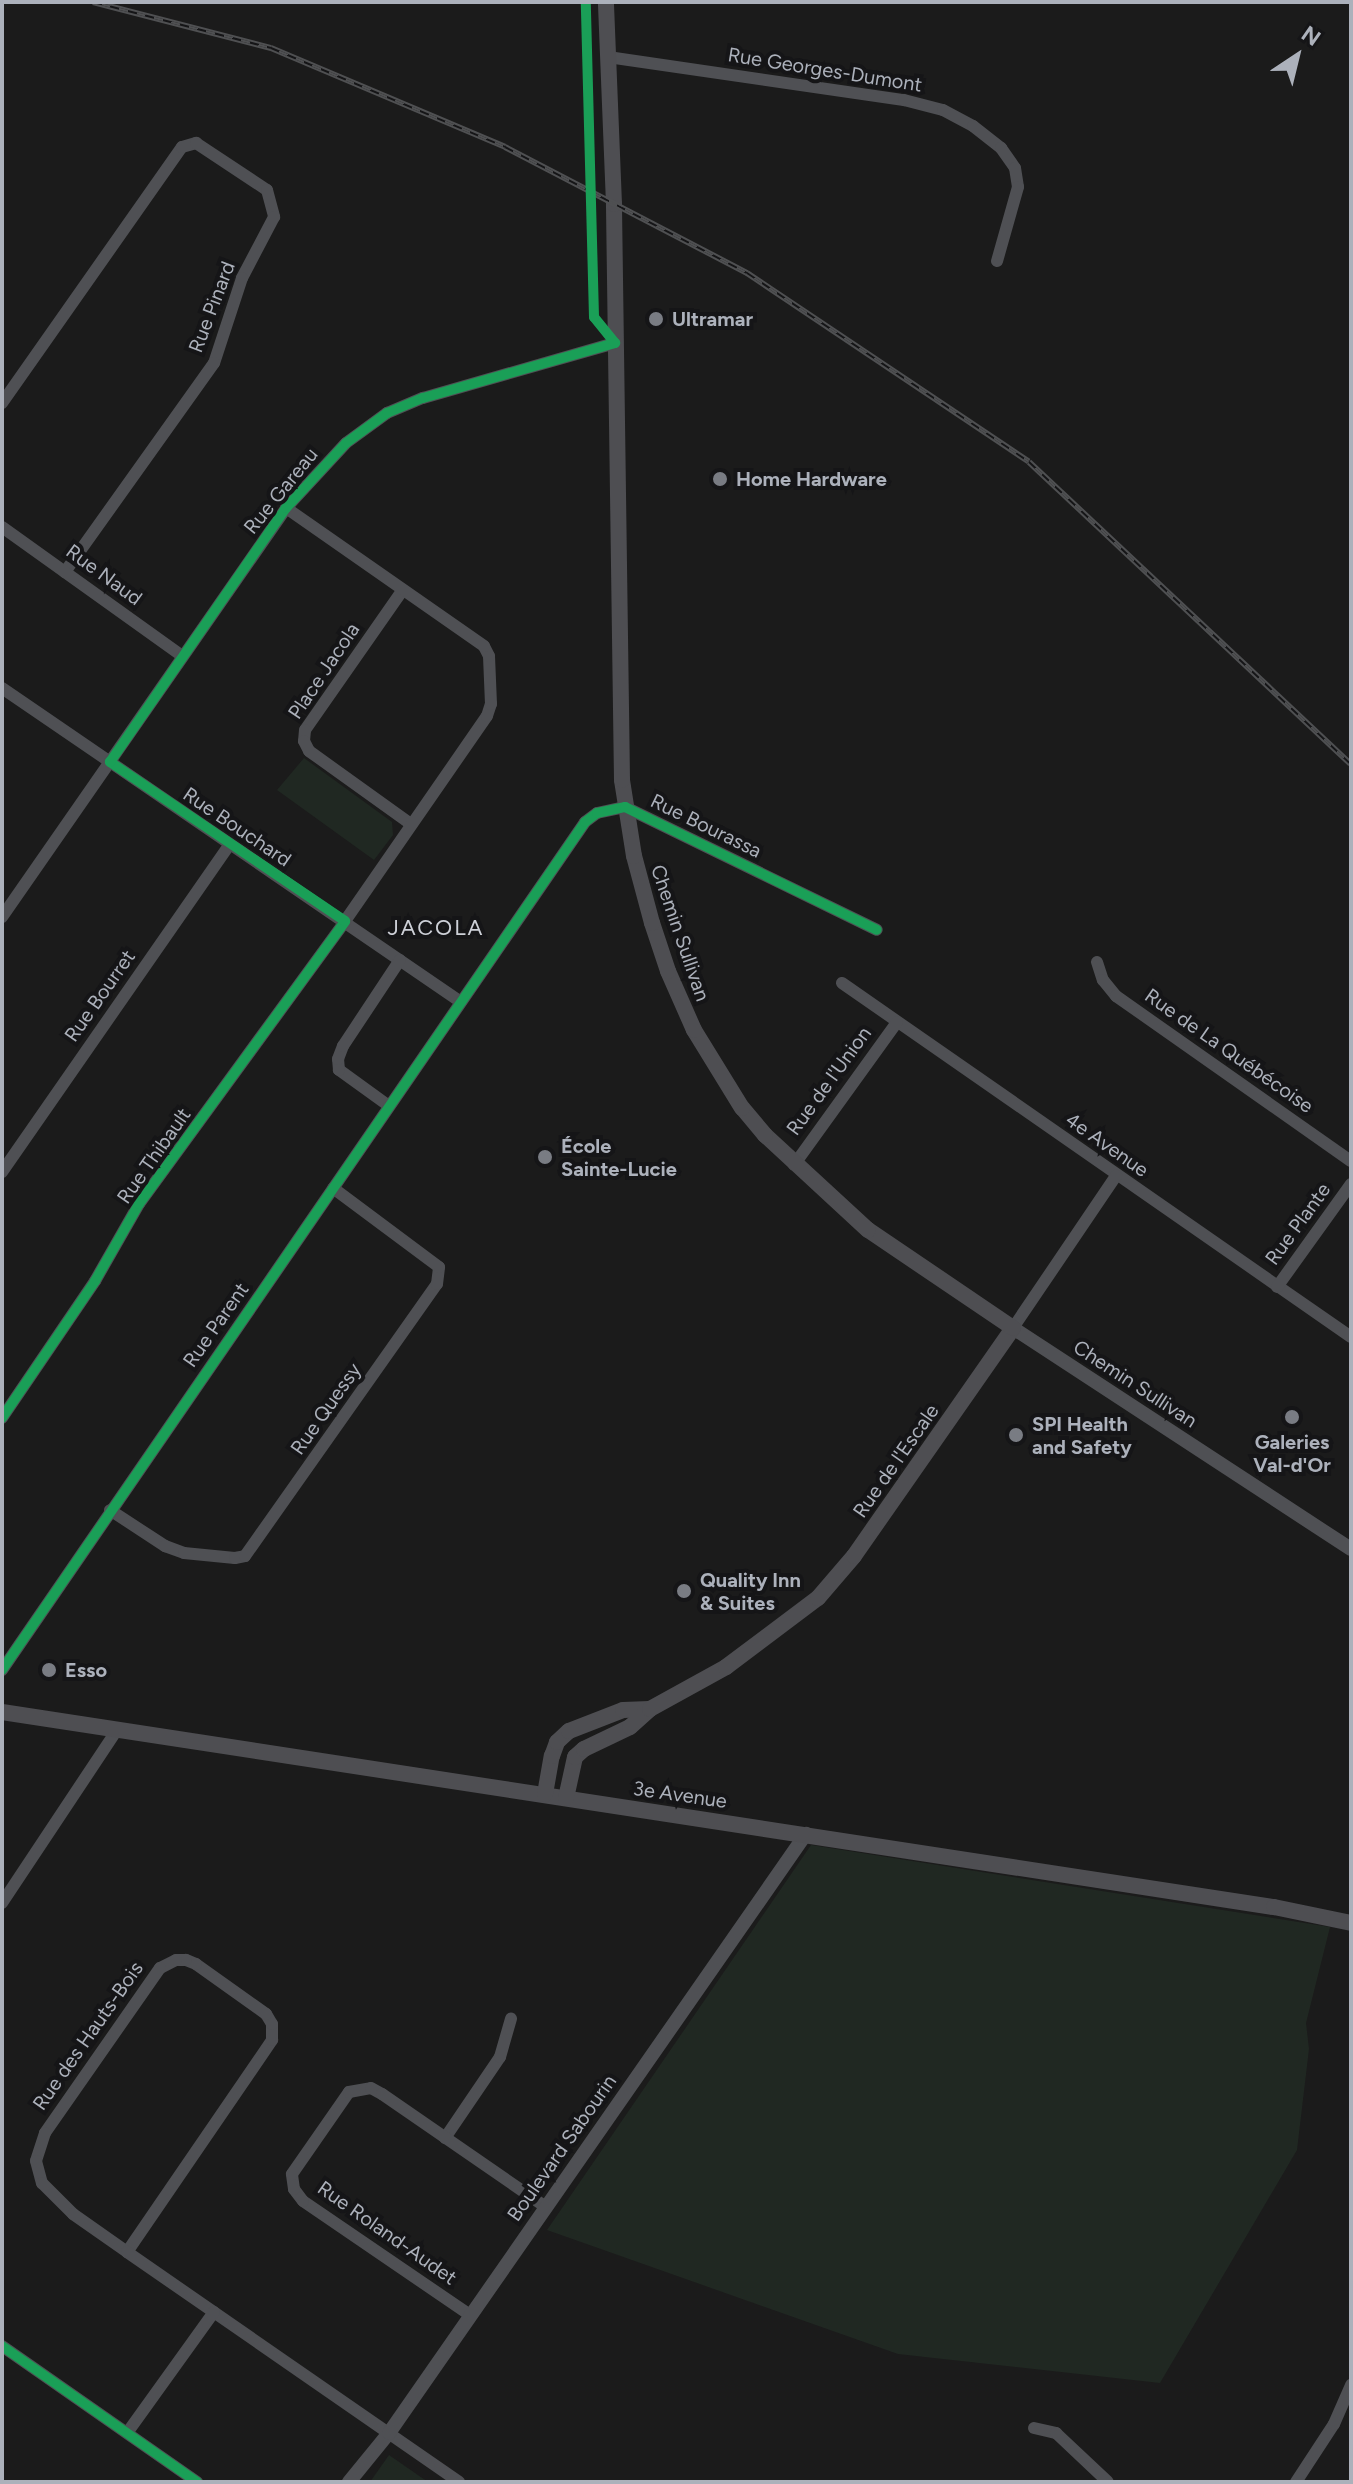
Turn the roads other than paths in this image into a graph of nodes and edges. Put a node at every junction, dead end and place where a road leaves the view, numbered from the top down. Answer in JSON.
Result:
{"nodes":[{"id":1,"x":606,"y":2,"type":"edge"},
{"id":2,"x":608,"y":57,"type":"junction"},
{"id":3,"x":997,"y":261,"type":"dead end"},
{"id":4,"x":615,"y":343,"type":"junction"},
{"id":5,"x":2,"y":403,"type":"edge"},
{"id":6,"x":286,"y":508,"type":"junction"},
{"id":7,"x":2,"y":527,"type":"edge"},
{"id":8,"x":65,"y":572,"type":"junction"},
{"id":9,"x":402,"y":591,"type":"junction"},
{"id":10,"x":182,"y":656,"type":"junction"},
{"id":11,"x":2,"y":688,"type":"edge"},
{"id":12,"x":110,"y":762,"type":"junction"},
{"id":13,"x":625,"y":807,"type":"junction"},
{"id":14,"x":411,"y":824,"type":"junction"},
{"id":15,"x":230,"y":844,"type":"junction"},
{"id":16,"x":2,"y":917,"type":"edge"},
{"id":17,"x":345,"y":921,"type":"junction"},
{"id":18,"x":877,"y":930,"type":"dead end"},
{"id":19,"x":400,"y":960,"type":"junction"},
{"id":20,"x":1097,"y":962,"type":"dead end"},
{"id":21,"x":842,"y":983,"type":"dead end"},
{"id":22,"x":461,"y":1002,"type":"junction"},
{"id":23,"x":897,"y":1022,"type":"junction"},
{"id":24,"x":389,"y":1106,"type":"junction"},
{"id":25,"x":1351,"y":1161,"type":"edge"},
{"id":26,"x":794,"y":1165,"type":"junction"},
{"id":27,"x":2,"y":1172,"type":"edge"},
{"id":28,"x":1116,"y":1176,"type":"junction"},
{"id":29,"x":1351,"y":1184,"type":"edge"},
{"id":30,"x":333,"y":1188,"type":"junction"},
{"id":31,"x":1277,"y":1287,"type":"junction"},
{"id":32,"x":1013,"y":1328,"type":"junction"},
{"id":33,"x":1351,"y":1337,"type":"edge"},
{"id":34,"x":2,"y":1418,"type":"edge"},
{"id":35,"x":110,"y":1510,"type":"junction"},
{"id":36,"x":1351,"y":1549,"type":"edge"},
{"id":37,"x":2,"y":1670,"type":"edge"},
{"id":38,"x":650,"y":1709,"type":"junction"},
{"id":39,"x":2,"y":1712,"type":"edge"},
{"id":40,"x":117,"y":1730,"type":"junction"},
{"id":41,"x":545,"y":1794,"type":"junction"},
{"id":42,"x":566,"y":1798,"type":"junction"},
{"id":43,"x":806,"y":1834,"type":"junction"},
{"id":44,"x":2,"y":1903,"type":"edge"},
{"id":45,"x":1351,"y":1923,"type":"edge"},
{"id":46,"x":511,"y":2019,"type":"dead end"},
{"id":47,"x":445,"y":2138,"type":"junction"},
{"id":48,"x":546,"y":2207,"type":"junction"},
{"id":49,"x":127,"y":2252,"type":"junction"},
{"id":50,"x":214,"y":2312,"type":"junction"},
{"id":51,"x":470,"y":2315,"type":"junction"},
{"id":52,"x":2,"y":2346,"type":"edge"},
{"id":53,"x":1351,"y":2385,"type":"edge"},
{"id":54,"x":1034,"y":2428,"type":"dead end"},
{"id":55,"x":127,"y":2433,"type":"junction"},
{"id":56,"x":389,"y":2433,"type":"junction"},
{"id":57,"x":197,"y":2482,"type":"edge"},
{"id":58,"x":349,"y":2482,"type":"edge"},
{"id":59,"x":459,"y":2482,"type":"edge"},
{"id":60,"x":1108,"y":2482,"type":"edge"},
{"id":61,"x":1296,"y":2482,"type":"edge"}],
"edges":[{"from":1,"to":2,"type":"main road","name":"Chemin Sullivan"},
{"from":2,"to":3,"type":"street","name":"Rue Georges-Dumont"},
{"from":2,"to":4,"type":"main road","name":"Chemin Sullivan"},
{"from":4,"to":6,"type":"street","name":"Rue Gareau"},
{"from":4,"to":13,"type":"main road","name":"Chemin Sullivan"},
{"from":5,"to":8,"type":"street","name":"Rue Pinard"},
{"from":6,"to":9,"type":"street"},
{"from":6,"to":10,"type":"street","name":"Rue Gareau"},
{"from":7,"to":8,"type":"street","name":"Rue Naud"},
{"from":8,"to":10,"type":"street","name":"Rue Naud"},
{"from":9,"to":14,"type":"street"},
{"from":9,"to":14,"type":"street","name":"Place Jacola"},
{"from":10,"to":12,"type":"street","name":"Rue Gareau"},
{"from":11,"to":12,"type":"street","name":"Rue Bouchard"},
{"from":12,"to":15,"type":"street","name":"Rue Bouchard"},
{"from":12,"to":16,"type":"street","name":"Rue Gareau"},
{"from":13,"to":18,"type":"street","name":"Rue Bourassa"},
{"from":13,"to":22,"type":"street","name":"Rue Bourassa"},
{"from":13,"to":26,"type":"main road","name":"Chemin Sullivan"},
{"from":14,"to":17,"type":"street"},
{"from":15,"to":17,"type":"street","name":"Rue Bouchard"},
{"from":15,"to":27,"type":"street","name":"Rue Bourret"},
{"from":17,"to":19,"type":"street","name":"Rue Bouchard"},
{"from":17,"to":34,"type":"street","name":"Rue Thibault"},
{"from":19,"to":22,"type":"street","name":"Rue Bouchard"},
{"from":19,"to":24,"type":"street"},
{"from":20,"to":25,"type":"street","name":"Rue de La Québécoise"},
{"from":21,"to":23,"type":"street","name":"4e Avenue"},
{"from":22,"to":24,"type":"street","name":"Rue Parent"},
{"from":23,"to":26,"type":"street","name":"Rue de l'Union"},
{"from":23,"to":28,"type":"street","name":"4e Avenue"},
{"from":24,"to":30,"type":"street","name":"Rue Parent"},
{"from":26,"to":32,"type":"main road","name":"Chemin Sullivan"},
{"from":28,"to":31,"type":"street","name":"4e Avenue"},
{"from":28,"to":32,"type":"street","name":"Rue de l'Escale"},
{"from":29,"to":31,"type":"street","name":"Rue Plante"},
{"from":30,"to":35,"type":"street","name":"Rue Parent"},
{"from":30,"to":35,"type":"street","name":"Rue Quessy"},
{"from":31,"to":33,"type":"street","name":"4e Avenue"},
{"from":32,"to":36,"type":"street","name":"Chemin Sullivan"},
{"from":32,"to":38,"type":"main road","name":"Rue de l'Escale"},
{"from":35,"to":37,"type":"street","name":"Rue Parent"},
{"from":38,"to":41,"type":"main road","name":"Rue de l'Escale"},
{"from":38,"to":42,"type":"main road","name":"Rue de l'Escale"},
{"from":39,"to":40,"type":"main road","name":"3e Avenue"},
{"from":40,"to":41,"type":"main road","name":"3e Avenue"},
{"from":40,"to":44,"type":"street"},
{"from":41,"to":42,"type":"main road","name":"3e Avenue"},
{"from":42,"to":43,"type":"main road","name":"3e Avenue"},
{"from":43,"to":45,"type":"main road","name":"3e Avenue"},
{"from":43,"to":48,"type":"street","name":"Boulevard Sabourin"},
{"from":46,"to":47,"type":"street"},
{"from":47,"to":48,"type":"street","name":"Rue Roland-Audet"},
{"from":47,"to":51,"type":"street","name":"Rue Roland-Audet"},
{"from":48,"to":51,"type":"street","name":"Boulevard Sabourin"},
{"from":49,"to":49,"type":"street","name":"Rue des Hauts-Bois"},
{"from":49,"to":50,"type":"street","name":"Rue des Hauts-Bois"},
{"from":50,"to":55,"type":"street"},
{"from":50,"to":56,"type":"street","name":"Rue des Hauts-Bois"},
{"from":51,"to":56,"type":"street","name":"Boulevard Sabourin"},
{"from":52,"to":55,"type":"street"},
{"from":53,"to":61,"type":"street"},
{"from":54,"to":60,"type":"street"},
{"from":55,"to":57,"type":"street"},
{"from":56,"to":58,"type":"street","name":"Boulevard Sabourin"},
{"from":56,"to":59,"type":"street","name":"Rue des Hauts-Bois"}]}
